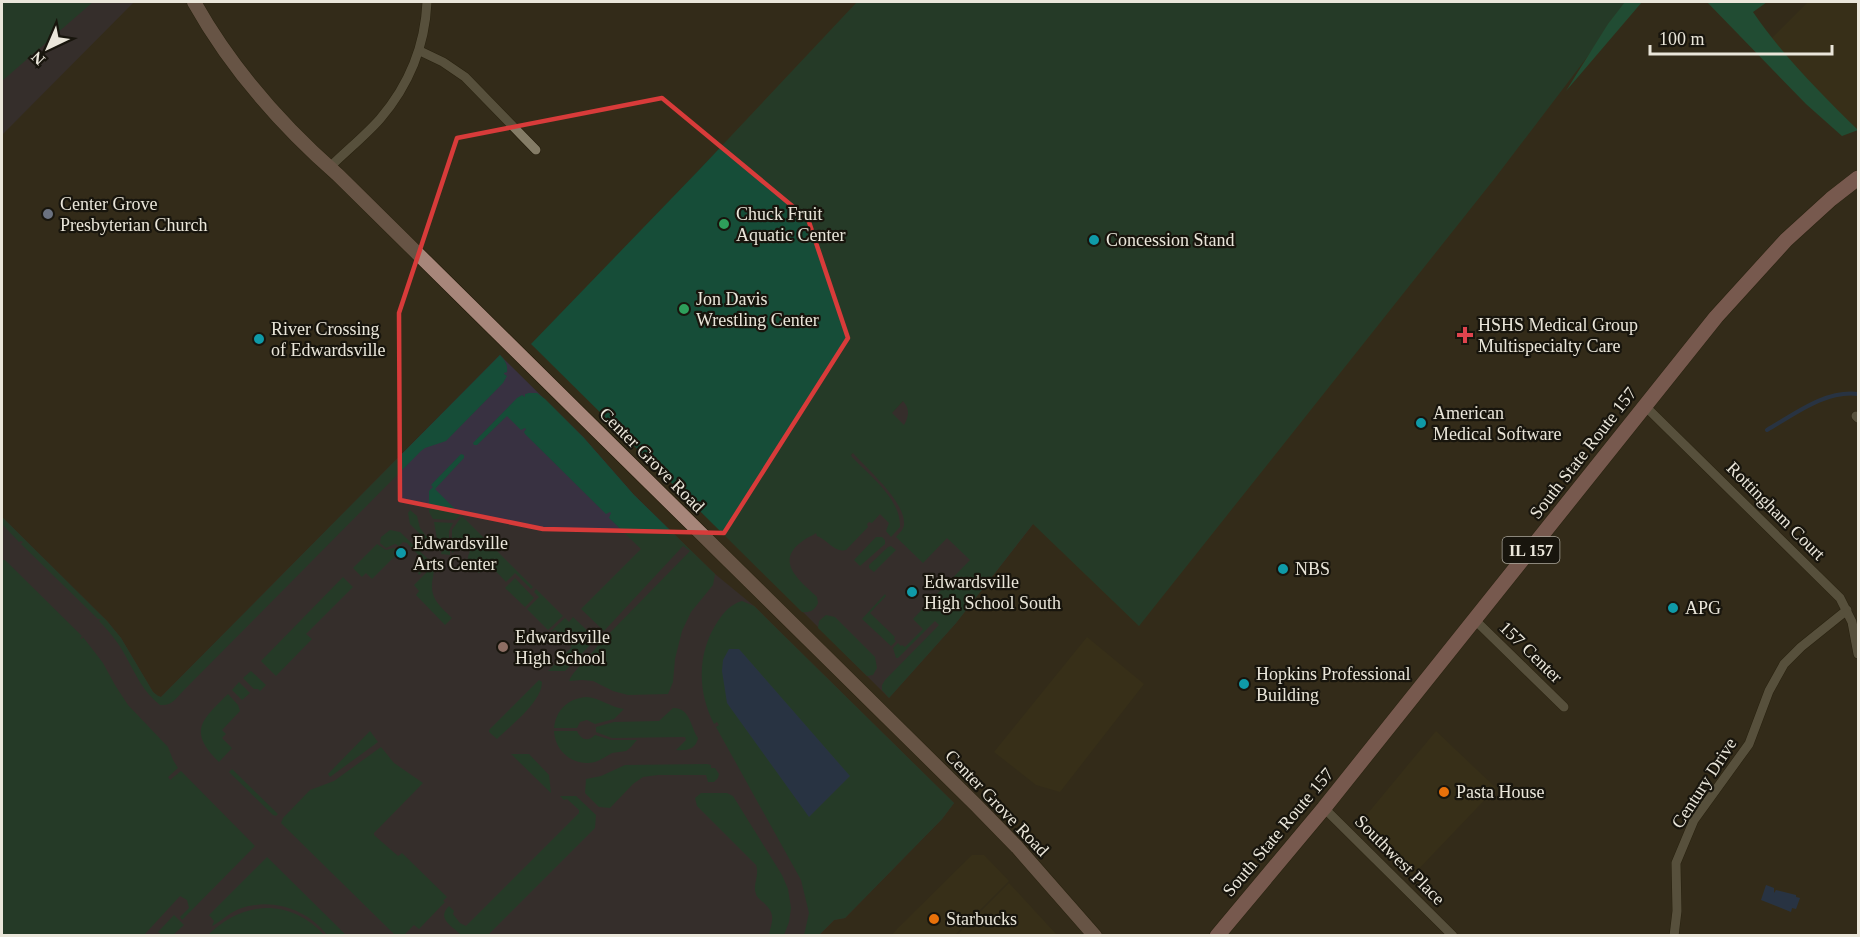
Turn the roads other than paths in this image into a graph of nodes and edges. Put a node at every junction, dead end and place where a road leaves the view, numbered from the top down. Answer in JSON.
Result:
{"nodes":[{"id":1,"x":194,"y":2,"type":"edge"},
{"id":2,"x":427,"y":2,"type":"edge"},
{"id":3,"x":420,"y":51,"type":"junction"},
{"id":4,"x":536,"y":150,"type":"dead end"},
{"id":5,"x":330,"y":167,"type":"junction"},
{"id":6,"x":1858,"y":178,"type":"edge"},
{"id":7,"x":1645,"y":406,"type":"junction"},
{"id":8,"x":1847,"y":610,"type":"junction"},
{"id":9,"x":1475,"y":620,"type":"junction"},
{"id":10,"x":1858,"y":654,"type":"edge"},
{"id":11,"x":1564,"y":707,"type":"dead end"},
{"id":12,"x":1324,"y":808,"type":"junction"},
{"id":13,"x":1095,"y":936,"type":"edge"},
{"id":14,"x":1217,"y":936,"type":"edge"},
{"id":15,"x":1453,"y":936,"type":"edge"},
{"id":16,"x":1674,"y":936,"type":"edge"}],
"edges":[{"from":1,"to":5,"type":"street","name":"Center Grove Road"},
{"from":2,"to":3,"type":"street"},
{"from":3,"to":4,"type":"street"},
{"from":3,"to":5,"type":"street"},
{"from":5,"to":13,"type":"street","name":"Center Grove Road"},
{"from":6,"to":7,"type":"main road","name":"South State Route 157","number":"IL 157"},
{"from":7,"to":8,"type":"street","name":"Rottingham Court"},
{"from":7,"to":9,"type":"main road","name":"South State Route 157","number":"IL 157"},
{"from":8,"to":10,"type":"street","name":"Rottingham Court"},
{"from":8,"to":16,"type":"street","name":"Century Drive"},
{"from":9,"to":11,"type":"street","name":"157 Center"},
{"from":9,"to":12,"type":"main road","name":"South State Route 157","number":"IL 157"},
{"from":12,"to":14,"type":"main road","name":"South State Route 157","number":"IL 157"},
{"from":12,"to":15,"type":"street","name":"Southwest Place"}]}
